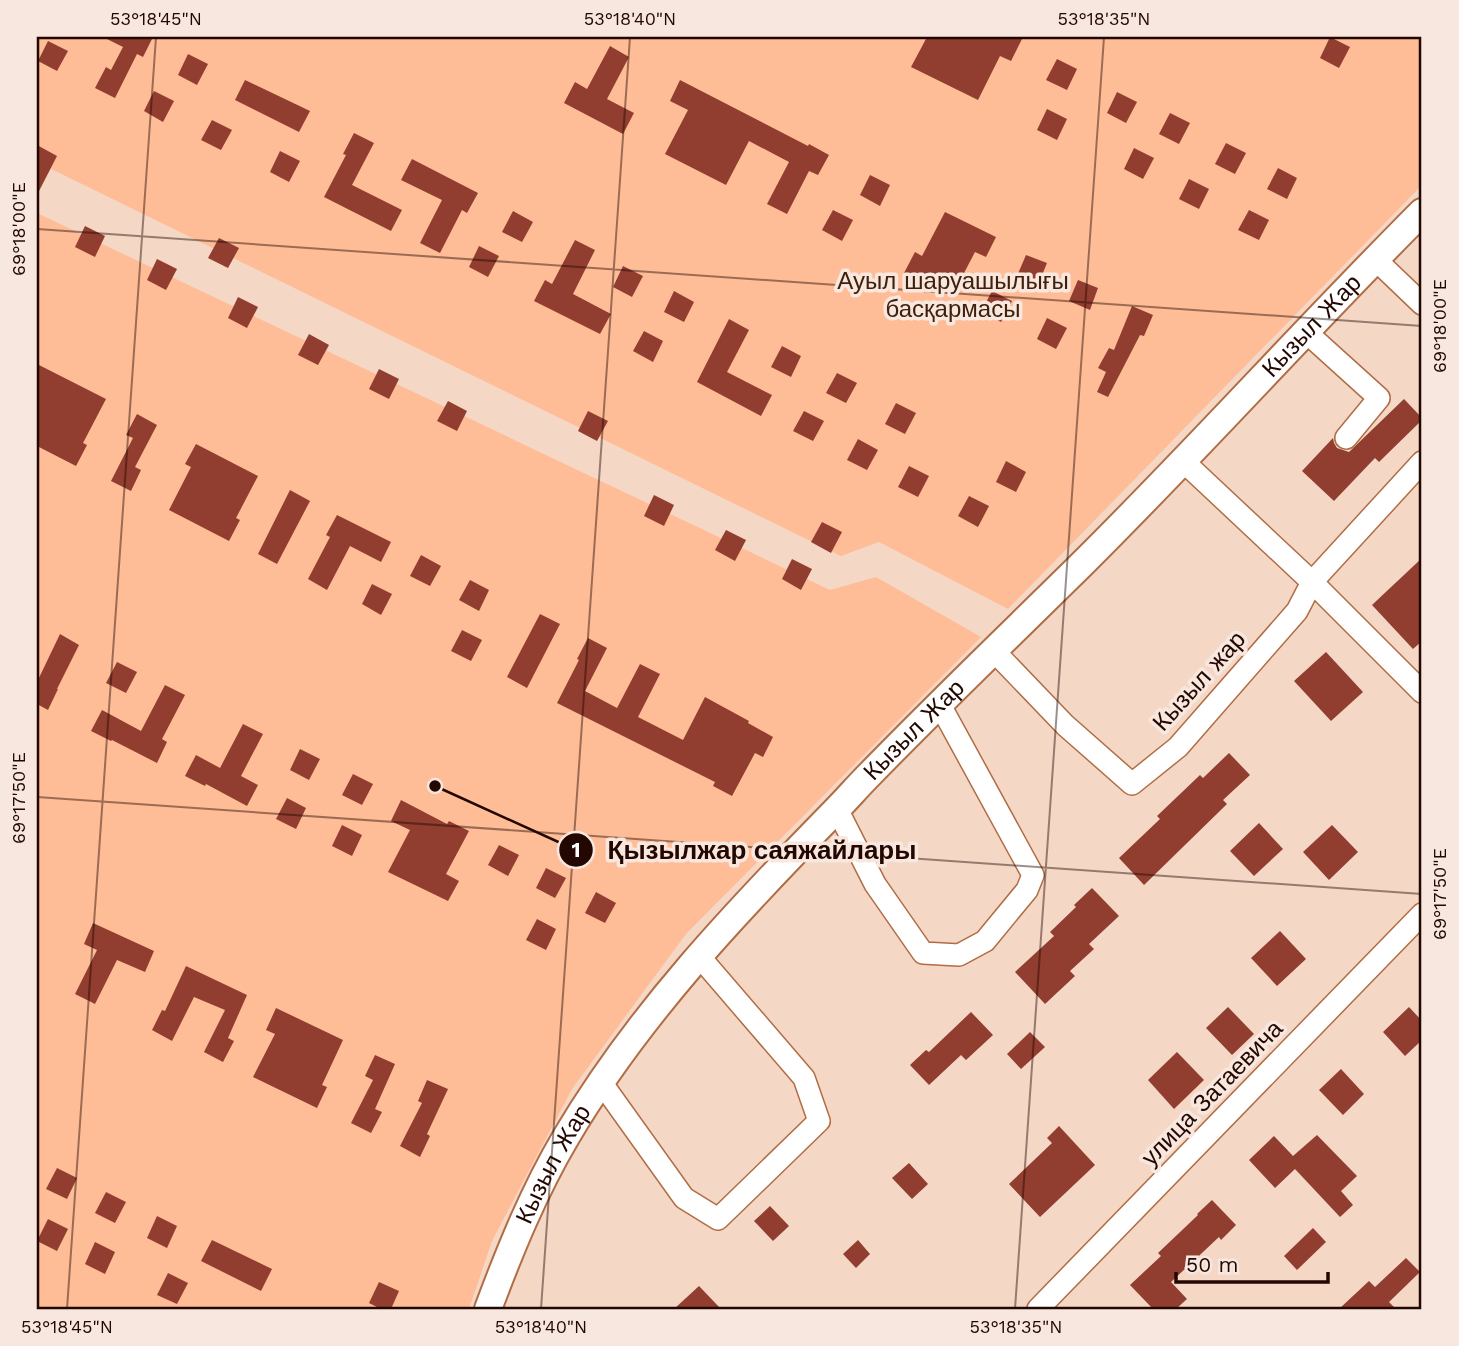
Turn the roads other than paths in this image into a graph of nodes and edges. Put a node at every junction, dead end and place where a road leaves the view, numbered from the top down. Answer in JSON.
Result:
{"nodes":[{"id":1,"x":1422,"y":212,"type":"edge"},
{"id":2,"x":1376,"y":259,"type":"junction"},
{"id":3,"x":1422,"y":304,"type":"edge"},
{"id":4,"x":1307,"y":332,"type":"junction"},
{"id":5,"x":1346,"y":438,"type":"dead end"},
{"id":6,"x":1183,"y":461,"type":"junction"},
{"id":7,"x":1422,"y":462,"type":"edge"},
{"id":8,"x":1311,"y":583,"type":"junction"},
{"id":9,"x":994,"y":651,"type":"junction"},
{"id":10,"x":1422,"y":692,"type":"edge"},
{"id":11,"x":940,"y":705,"type":"junction"},
{"id":12,"x":837,"y":809,"type":"junction"},
{"id":13,"x":1422,"y":914,"type":"edge"},
{"id":14,"x":699,"y":956,"type":"junction"},
{"id":15,"x":601,"y":1082,"type":"junction"},
{"id":16,"x":488,"y":1309,"type":"edge"},
{"id":17,"x":1038,"y":1309,"type":"edge"}],
"edges":[{"from":1,"to":2,"type":"main road","name":"Кызыл Жар"},
{"from":2,"to":3,"type":"street"},
{"from":2,"to":4,"type":"main road","name":"Кызыл Жар"},
{"from":4,"to":5,"type":"street"},
{"from":4,"to":6,"type":"main road","name":"Кызыл Жар"},
{"from":6,"to":8,"type":"street"},
{"from":6,"to":9,"type":"main road","name":"Кызыл Жар"},
{"from":7,"to":8,"type":"street","name":"Кызыл жар"},
{"from":8,"to":9,"type":"street","name":"Кызыл жар"},
{"from":8,"to":10,"type":"street"},
{"from":9,"to":11,"type":"main road","name":"Кызыл Жар"},
{"from":11,"to":12,"type":"main road","name":"Кызыл Жар"},
{"from":11,"to":12,"type":"street"},
{"from":12,"to":14,"type":"main road","name":"Кызыл Жар"},
{"from":13,"to":17,"type":"street","name":"улица Затаевича"},
{"from":14,"to":15,"type":"main road","name":"Кызыл Жар"},
{"from":14,"to":15,"type":"street"},
{"from":15,"to":16,"type":"main road","name":"Кызыл Жар"}]}
